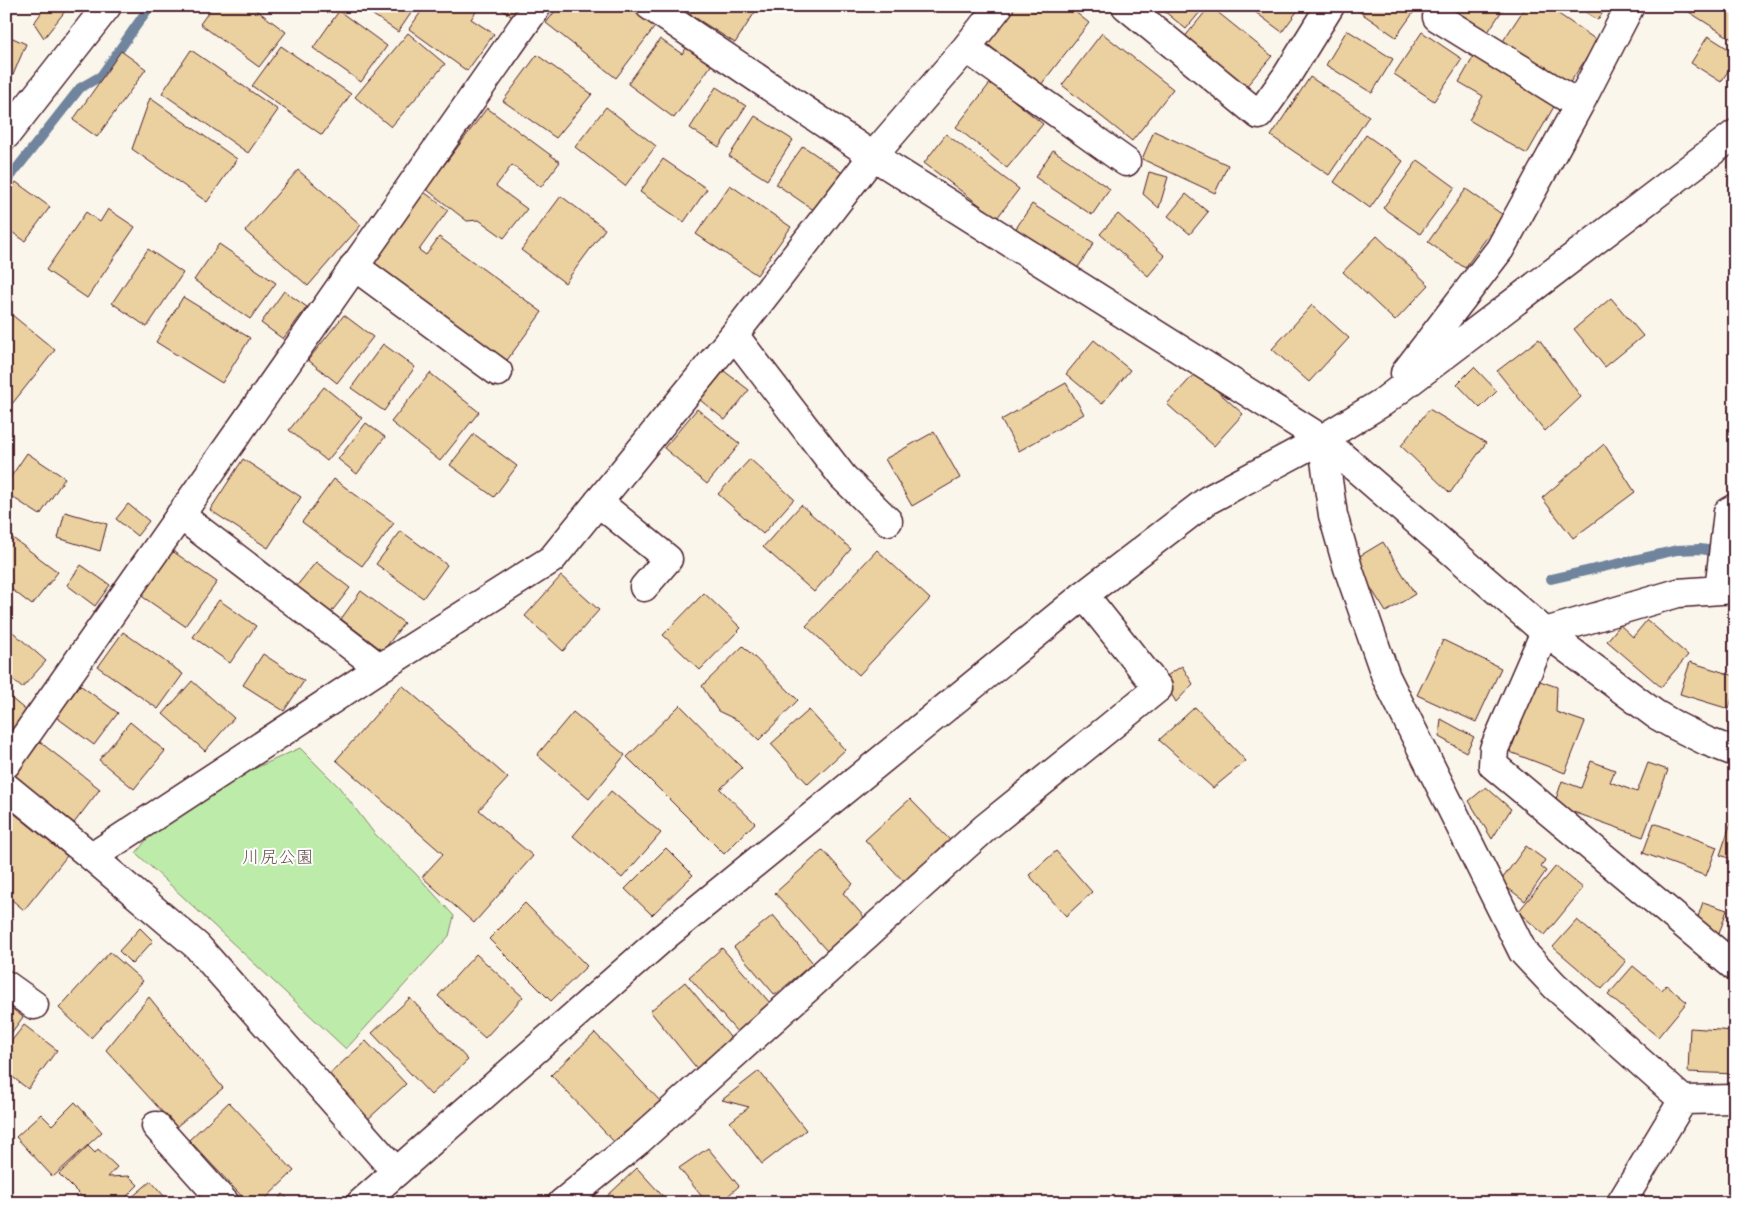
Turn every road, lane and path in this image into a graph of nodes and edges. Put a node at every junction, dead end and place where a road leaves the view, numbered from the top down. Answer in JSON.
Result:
{"nodes":[{"id":1,"x":107,"y":6,"type":"edge"},
{"id":2,"x":536,"y":6,"type":"edge"},
{"id":3,"x":650,"y":6,"type":"edge"},
{"id":4,"x":999,"y":6,"type":"edge"},
{"id":5,"x":1126,"y":6,"type":"edge"},
{"id":6,"x":1330,"y":6,"type":"edge"},
{"id":7,"x":1630,"y":6,"type":"edge"},
{"id":8,"x":1437,"y":17,"type":"dead end"},
{"id":9,"x":966,"y":48,"type":"junction"},
{"id":10,"x":1579,"y":105,"type":"junction"},
{"id":11,"x":6,"y":134,"type":"edge"},
{"id":12,"x":1735,"y":134,"type":"edge"},
{"id":13,"x":873,"y":156,"type":"junction"},
{"id":14,"x":1126,"y":162,"type":"dead end"},
{"id":15,"x":354,"y":266,"type":"junction"},
{"id":16,"x":734,"y":335,"type":"junction"},
{"id":17,"x":498,"y":372,"type":"dead end"},
{"id":18,"x":1383,"y":402,"type":"junction"},
{"id":19,"x":1322,"y":439,"type":"junction"},
{"id":20,"x":598,"y":502,"type":"junction"},
{"id":21,"x":180,"y":515,"type":"junction"},
{"id":22,"x":1730,"y":519,"type":"edge"},
{"id":23,"x":888,"y":521,"type":"dead end"},
{"id":24,"x":1725,"y":585,"type":"edge"},
{"id":25,"x":644,"y":587,"type":"dead end"},
{"id":26,"x":1084,"y":595,"type":"junction"},
{"id":27,"x":1545,"y":632,"type":"junction"},
{"id":28,"x":380,"y":668,"type":"junction"},
{"id":29,"x":1735,"y":752,"type":"edge"},
{"id":30,"x":6,"y":764,"type":"edge"},
{"id":31,"x":6,"y":787,"type":"edge"},
{"id":32,"x":92,"y":857,"type":"junction"},
{"id":33,"x":1735,"y":968,"type":"edge"},
{"id":34,"x":6,"y":985,"type":"edge"},
{"id":35,"x":34,"y":1006,"type":"dead end"},
{"id":36,"x":1735,"y":1099,"type":"edge"},
{"id":37,"x":1683,"y":1100,"type":"junction"},
{"id":38,"x":156,"y":1126,"type":"dead end"},
{"id":39,"x":396,"y":1172,"type":"junction"},
{"id":40,"x":225,"y":1203,"type":"edge"},
{"id":41,"x":361,"y":1203,"type":"edge"},
{"id":42,"x":562,"y":1203,"type":"edge"},
{"id":43,"x":1621,"y":1203,"type":"edge"}],
"edges":[{"from":1,"to":11,"type":"street"},
{"from":2,"to":15,"type":"street"},
{"from":3,"to":13,"type":"street"},
{"from":4,"to":9,"type":"street"},
{"from":5,"to":6,"type":"street"},
{"from":7,"to":10,"type":"street"},
{"from":8,"to":10,"type":"street"},
{"from":9,"to":13,"type":"street"},
{"from":9,"to":14,"type":"street"},
{"from":10,"to":18,"type":"street"},
{"from":12,"to":18,"type":"street"},
{"from":13,"to":16,"type":"street"},
{"from":13,"to":19,"type":"street"},
{"from":15,"to":17,"type":"street"},
{"from":15,"to":21,"type":"street"},
{"from":16,"to":20,"type":"street"},
{"from":16,"to":23,"type":"street"},
{"from":18,"to":19,"type":"street"},
{"from":19,"to":26,"type":"street"},
{"from":19,"to":27,"type":"street"},
{"from":19,"to":37,"type":"street"},
{"from":20,"to":25,"type":"street"},
{"from":20,"to":28,"type":"street"},
{"from":21,"to":28,"type":"street"},
{"from":21,"to":30,"type":"street"},
{"from":22,"to":24,"type":"street"},
{"from":24,"to":27,"type":"street"},
{"from":26,"to":39,"type":"street"},
{"from":26,"to":42,"type":"street"},
{"from":27,"to":29,"type":"street"},
{"from":27,"to":33,"type":"street"},
{"from":28,"to":32,"type":"street"},
{"from":31,"to":32,"type":"street"},
{"from":32,"to":39,"type":"street"},
{"from":34,"to":35,"type":"street"},
{"from":36,"to":37,"type":"street"},
{"from":37,"to":43,"type":"street"},
{"from":38,"to":40,"type":"street"},
{"from":39,"to":41,"type":"street"}]}
